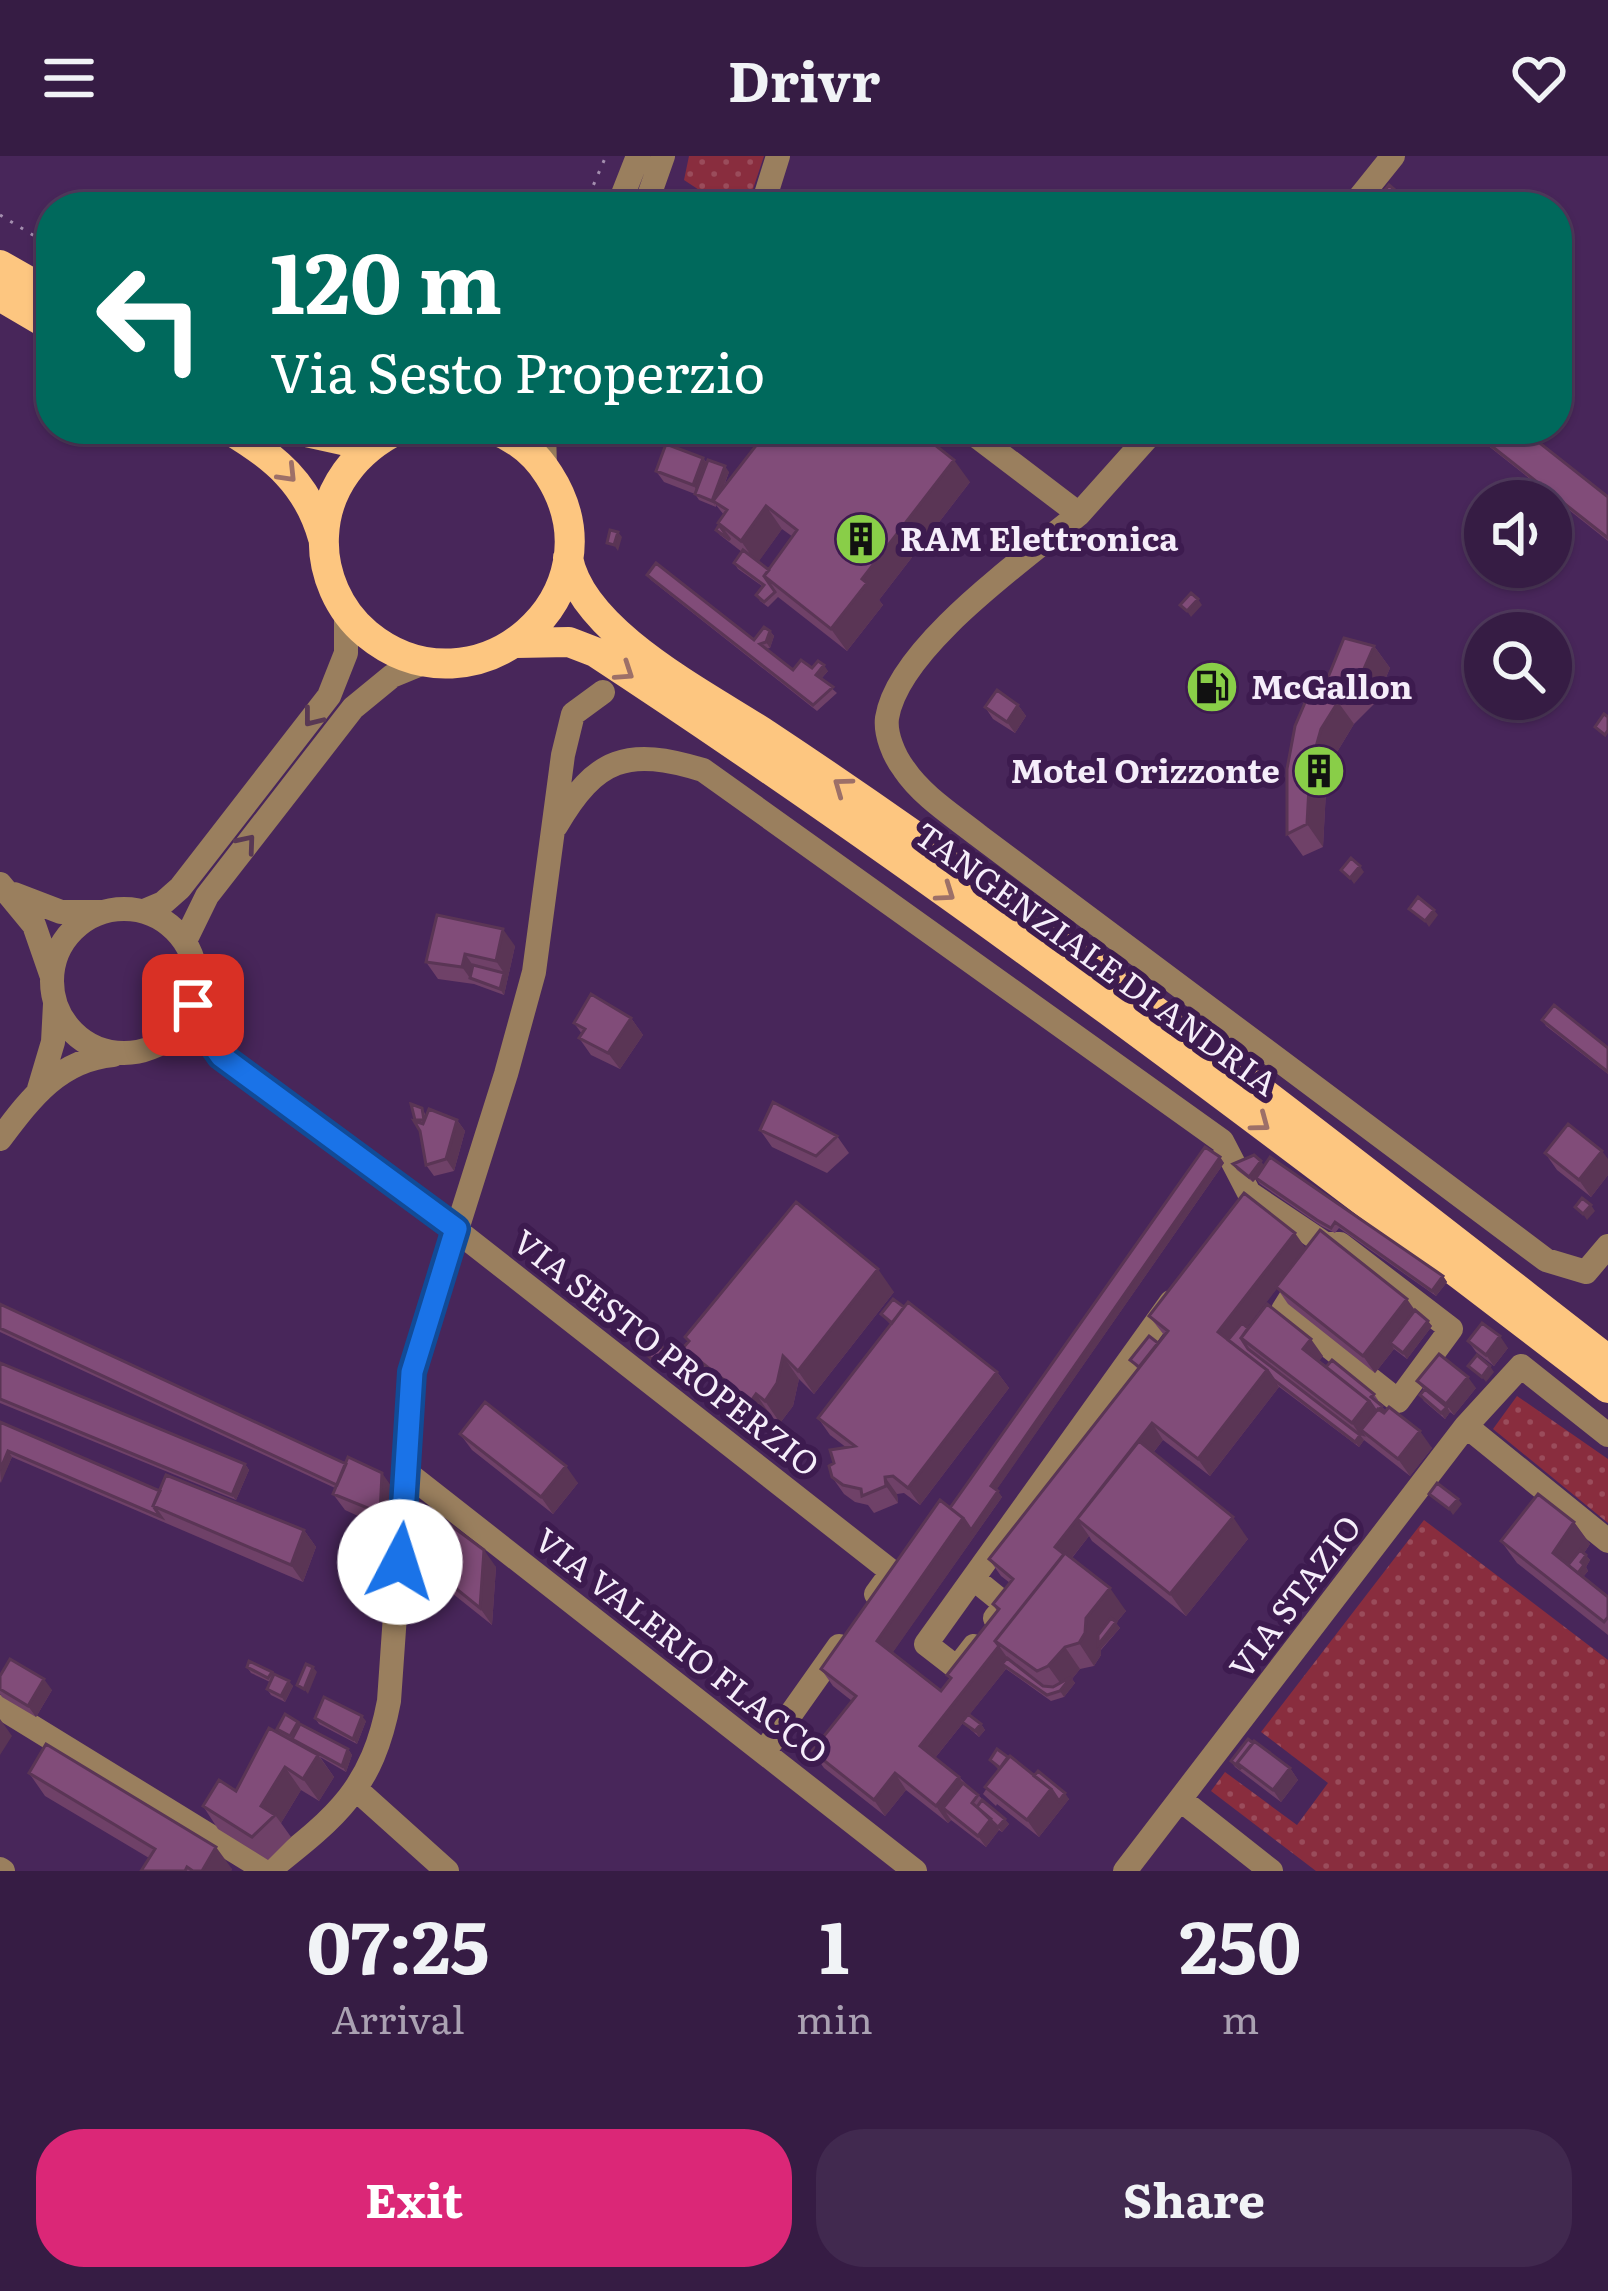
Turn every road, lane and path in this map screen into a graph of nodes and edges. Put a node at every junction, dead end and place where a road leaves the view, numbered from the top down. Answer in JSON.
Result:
{"nodes":[{"id":1,"x":606,"y":156,"type":"edge"},
{"id":2,"x":638,"y":156,"type":"edge"},
{"id":3,"x":663,"y":156,"type":"edge"},
{"id":4,"x":778,"y":156,"type":"edge"},
{"id":5,"x":1393,"y":156,"type":"edge"},
{"id":6,"x":590,"y":192,"type":"edge"},
{"id":7,"x":624,"y":192,"type":"edge"},
{"id":8,"x":650,"y":192,"type":"edge"},
{"id":9,"x":767,"y":192,"type":"edge"},
{"id":10,"x":1364,"y":192,"type":"edge"},
{"id":11,"x":0,"y":215,"type":"edge"},
{"id":12,"x":36,"y":237,"type":"edge"},
{"id":13,"x":0,"y":265,"type":"edge"},
{"id":14,"x":36,"y":285,"type":"edge"},
{"id":15,"x":0,"y":296,"type":"edge"},
{"id":16,"x":36,"y":317,"type":"edge"},
{"id":17,"x":252,"y":444,"type":"edge"},
{"id":18,"x":361,"y":444,"type":"edge"},
{"id":19,"x":373,"y":444,"type":"edge"},
{"id":20,"x":520,"y":444,"type":"edge"},
{"id":21,"x":544,"y":444,"type":"edge"},
{"id":22,"x":988,"y":444,"type":"edge"},
{"id":23,"x":1142,"y":444,"type":"edge"},
{"id":24,"x":370,"y":446,"type":"junction"},
{"id":25,"x":545,"y":469,"type":"junction"},
{"id":26,"x":1079,"y":514,"type":"junction"},
{"id":27,"x":324,"y":538,"type":"junction"},
{"id":28,"x":568,"y":558,"type":"junction"},
{"id":29,"x":346,"y":611,"type":"junction"},
{"id":30,"x":516,"y":643,"type":"junction"},
{"id":31,"x":426,"y":662,"type":"junction"},
{"id":32,"x":603,"y":692,"type":"dead end"},
{"id":33,"x":556,"y":826,"type":"junction"},
{"id":34,"x":3,"y":886,"type":"edge"},
{"id":35,"x":144,"y":911,"type":"junction"},
{"id":36,"x":102,"y":912,"type":"junction"},
{"id":37,"x":185,"y":941,"type":"junction"},
{"id":38,"x":53,"y":991,"type":"junction"},
{"id":39,"x":193,"y":1005,"type":"junction"},
{"id":40,"x":166,"y":1040,"type":"junction"},
{"id":41,"x":124,"y":1054,"type":"junction"},
{"id":42,"x":221,"y":1056,"type":"junction"},
{"id":43,"x":38,"y":1089,"type":"junction"},
{"id":44,"x":0,"y":1139,"type":"edge"},
{"id":45,"x":456,"y":1229,"type":"junction"},
{"id":46,"x":1325,"y":1244,"type":"junction"},
{"id":47,"x":1608,"y":1246,"type":"edge"},
{"id":48,"x":1183,"y":1286,"type":"edge"},
{"id":49,"x":1608,"y":1360,"type":"edge"},
{"id":50,"x":1608,"y":1388,"type":"edge"},
{"id":51,"x":1466,"y":1426,"type":"junction"},
{"id":52,"x":1608,"y":1435,"type":"edge"},
{"id":53,"x":407,"y":1473,"type":"junction"},
{"id":54,"x":1608,"y":1541,"type":"edge"},
{"id":55,"x":974,"y":1579,"type":"dead end"},
{"id":56,"x":0,"y":1707,"type":"edge"},
{"id":57,"x":764,"y":1752,"type":"junction"},
{"id":58,"x":358,"y":1791,"type":"junction"},
{"id":59,"x":1181,"y":1800,"type":"junction"},
{"id":60,"x":268,"y":1871,"type":"edge"},
{"id":61,"x":447,"y":1871,"type":"edge"},
{"id":62,"x":915,"y":1871,"type":"edge"},
{"id":63,"x":1125,"y":1871,"type":"edge"},
{"id":64,"x":1271,"y":1871,"type":"edge"}],
"edges":[{"from":1,"to":6,"type":"path"},
{"from":2,"to":7,"type":"street"},
{"from":3,"to":8,"type":"street"},
{"from":4,"to":9,"type":"street"},
{"from":5,"to":10,"type":"street"},
{"from":11,"to":12,"type":"path"},
{"from":13,"to":14,"type":"main road"},
{"from":15,"to":16,"type":"main road"},
{"from":17,"to":27,"type":"main road","one_way":true},
{"from":18,"to":24,"type":"main road"},
{"from":19,"to":24,"type":"main road"},
{"from":20,"to":25,"type":"main road","name":"TANGENZIALE DI ANDRIA"},
{"from":21,"to":25,"type":"street"},
{"from":22,"to":26,"type":"street"},
{"from":23,"to":26,"type":"street"},
{"from":24,"to":27,"type":"main road"},
{"from":25,"to":28,"type":"main road","name":"TANGENZIALE DI ANDRIA"},
{"from":26,"to":47,"type":"street"},
{"from":27,"to":29,"type":"main road"},
{"from":28,"to":30,"type":"main road","name":"TANGENZIALE DI ANDRIA"},
{"from":49,"to":28,"type":"main road","name":"TANGENZIALE DI ANDRIA","one_way":true},
{"from":29,"to":31,"type":"main road","name":"TANGENZIALE DI ANDRIA"},
{"from":29,"to":35,"type":"street","one_way":true},
{"from":30,"to":31,"type":"main road","name":"TANGENZIALE DI ANDRIA"},
{"from":30,"to":50,"type":"main road","name":"TANGENZIALE DI ANDRIA","one_way":true},
{"from":37,"to":31,"type":"street","one_way":true},
{"from":32,"to":33,"type":"street"},
{"from":33,"to":45,"type":"street"},
{"from":33,"to":46,"type":"street"},
{"from":34,"to":36,"type":"street"},
{"from":34,"to":38,"type":"street"},
{"from":35,"to":36,"type":"street"},
{"from":35,"to":37,"type":"street"},
{"from":36,"to":38,"type":"street"},
{"from":37,"to":39,"type":"street"},
{"from":38,"to":41,"type":"street"},
{"from":38,"to":43,"type":"street"},
{"from":39,"to":40,"type":"street"},
{"from":39,"to":42,"type":"street","name":"VIA SESTO PROPERZIO"},
{"from":40,"to":41,"type":"street"},
{"from":40,"to":42,"type":"street","name":"VIA SESTO PROPERZIO"},
{"from":41,"to":43,"type":"street"},
{"from":42,"to":45,"type":"street","name":"VIA SESTO PROPERZIO"},
{"from":43,"to":44,"type":"street"},
{"from":45,"to":53,"type":"street"},
{"from":45,"to":57,"type":"street","name":"VIA SESTO PROPERZIO"},
{"from":46,"to":46,"type":"street"},
{"from":48,"to":55,"type":"street"},
{"from":51,"to":52,"type":"street","name":"VIA STAZIO"},
{"from":51,"to":54,"type":"street"},
{"from":51,"to":59,"type":"street","name":"VIA STAZIO"},
{"from":53,"to":57,"type":"street","name":"VIA VALERIO FLACCO"},
{"from":53,"to":58,"type":"street"},
{"from":56,"to":60,"type":"street"},
{"from":57,"to":62,"type":"street","name":"VIA VALERIO FLACCO"},
{"from":58,"to":60,"type":"street"},
{"from":58,"to":61,"type":"street"},
{"from":59,"to":63,"type":"street","name":"VIA STAZIO"},
{"from":59,"to":64,"type":"street"}]}
